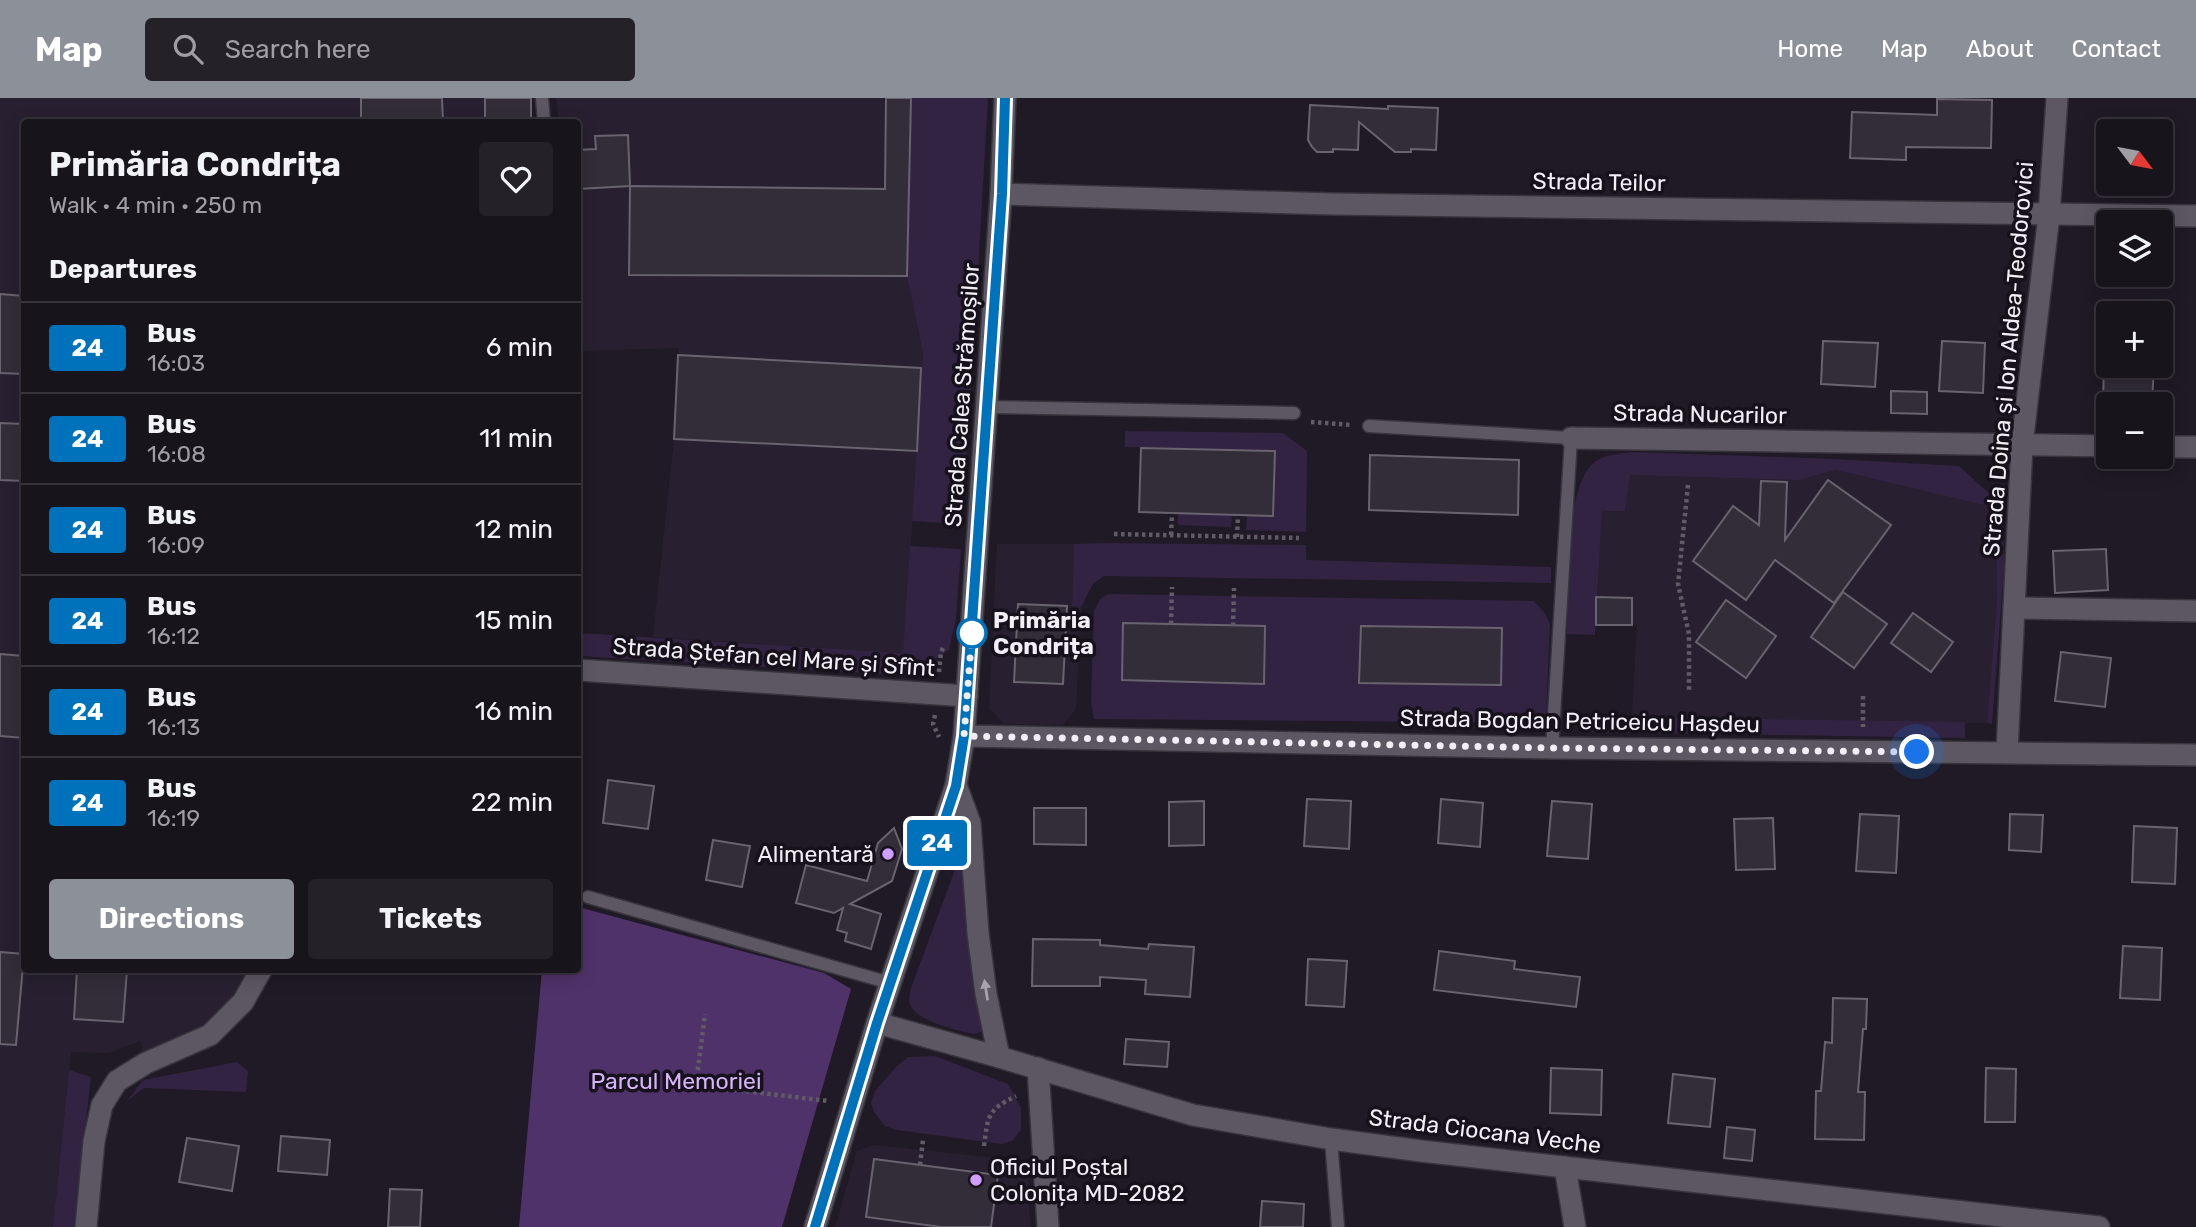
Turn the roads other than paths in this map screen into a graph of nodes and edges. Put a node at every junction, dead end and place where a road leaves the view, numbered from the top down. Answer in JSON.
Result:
{"nodes":[{"id":1,"x":542,"y":98,"type":"edge"},
{"id":2,"x":1005,"y":98,"type":"edge"},
{"id":3,"x":2057,"y":98,"type":"edge"},
{"id":4,"x":544,"y":119,"type":"edge"},
{"id":5,"x":1002,"y":194,"type":"junction"},
{"id":6,"x":2049,"y":215,"type":"junction"},
{"id":7,"x":2196,"y":216,"type":"edge"},
{"id":8,"x":987,"y":407,"type":"junction"},
{"id":9,"x":1294,"y":413,"type":"road end"},
{"id":10,"x":1369,"y":426,"type":"road end"},
{"id":11,"x":1571,"y":438,"type":"junction"},
{"id":12,"x":2022,"y":445,"type":"junction"},
{"id":13,"x":2096,"y":446,"type":"edge"},
{"id":14,"x":2173,"y":447,"type":"edge"},
{"id":15,"x":2196,"y":447,"type":"edge"},
{"id":16,"x":2014,"y":608,"type":"junction"},
{"id":17,"x":2196,"y":611,"type":"edge"},
{"id":18,"x":581,"y":670,"type":"edge"},
{"id":19,"x":967,"y":696,"type":"junction"},
{"id":20,"x":964,"y":736,"type":"junction"},
{"id":21,"x":1552,"y":748,"type":"junction"},
{"id":22,"x":2007,"y":752,"type":"junction"},
{"id":23,"x":2196,"y":755,"type":"edge"},
{"id":24,"x":956,"y":786,"type":"junction"},
{"id":25,"x":588,"y":897,"type":"dead end"},
{"id":26,"x":259,"y":973,"type":"edge"},
{"id":27,"x":890,"y":982,"type":"junction"},
{"id":28,"x":877,"y":1023,"type":"junction"},
{"id":29,"x":999,"y":1057,"type":"junction"},
{"id":30,"x":1038,"y":1077,"type":"junction"},
{"id":31,"x":1331,"y":1139,"type":"junction"},
{"id":32,"x":1565,"y":1167,"type":"junction"},
{"id":33,"x":86,"y":1227,"type":"edge"},
{"id":34,"x":815,"y":1227,"type":"edge"},
{"id":35,"x":1048,"y":1227,"type":"edge"},
{"id":36,"x":1338,"y":1227,"type":"edge"},
{"id":37,"x":1575,"y":1227,"type":"edge"},
{"id":38,"x":2099,"y":1227,"type":"edge"}],
"edges":[{"from":1,"to":4,"type":"lane"},
{"from":2,"to":5,"type":"street","name":"Strada Calea Strămoșilor"},
{"from":3,"to":6,"type":"street","name":"Strada Doina și Ion Aldea-Teodorovici"},
{"from":5,"to":6,"type":"street","name":"Strada Teilor"},
{"from":5,"to":8,"type":"street","name":"Strada Calea Strămoșilor"},
{"from":6,"to":7,"type":"street","name":"Strada Teilor"},
{"from":6,"to":12,"type":"street","name":"Strada Doina și Ion Aldea-Teodorovici"},
{"from":8,"to":9,"type":"lane"},
{"from":8,"to":19,"type":"street","name":"Strada Calea Strămoșilor"},
{"from":10,"to":11,"type":"lane","name":"Strada Nucarilor"},
{"from":11,"to":12,"type":"street","name":"Strada Nucarilor"},
{"from":11,"to":21,"type":"lane"},
{"from":12,"to":13,"type":"street","name":"Strada Nucarilor"},
{"from":12,"to":16,"type":"street","name":"Strada Doina și Ion Aldea-Teodorovici"},
{"from":14,"to":15,"type":"street"},
{"from":16,"to":17,"type":"street"},
{"from":16,"to":22,"type":"street","name":"Strada Doina și Ion Aldea-Teodorovici"},
{"from":18,"to":19,"type":"street","name":"Strada Ștefan cel Mare și Sfînt"},
{"from":19,"to":20,"type":"street","name":"Strada Calea Strămoșilor"},
{"from":20,"to":21,"type":"street","name":"Strada Bogdan Petriceicu Hașdeu"},
{"from":20,"to":24,"type":"street"},
{"from":21,"to":22,"type":"street","name":"Strada Bogdan Petriceicu Hașdeu"},
{"from":22,"to":23,"type":"street","name":"Strada Bogdan Petriceicu Hașdeu"},
{"from":24,"to":27,"type":"street"},
{"from":29,"to":24,"type":"street","one_way":true},
{"from":25,"to":27,"type":"lane"},
{"from":26,"to":33,"type":"street"},
{"from":27,"to":28,"type":"street"},
{"from":28,"to":29,"type":"street","name":"Strada Ciocana Veche"},
{"from":28,"to":34,"type":"street"},
{"from":29,"to":30,"type":"street","name":"Strada Ciocana Veche"},
{"from":30,"to":31,"type":"street","name":"Strada Ciocana Veche"},
{"from":30,"to":35,"type":"street"},
{"from":31,"to":32,"type":"street","name":"Strada Ciocana Veche"},
{"from":31,"to":36,"type":"lane"},
{"from":32,"to":37,"type":"street"},
{"from":32,"to":38,"type":"street","name":"Strada Ciocana Veche"}]}
